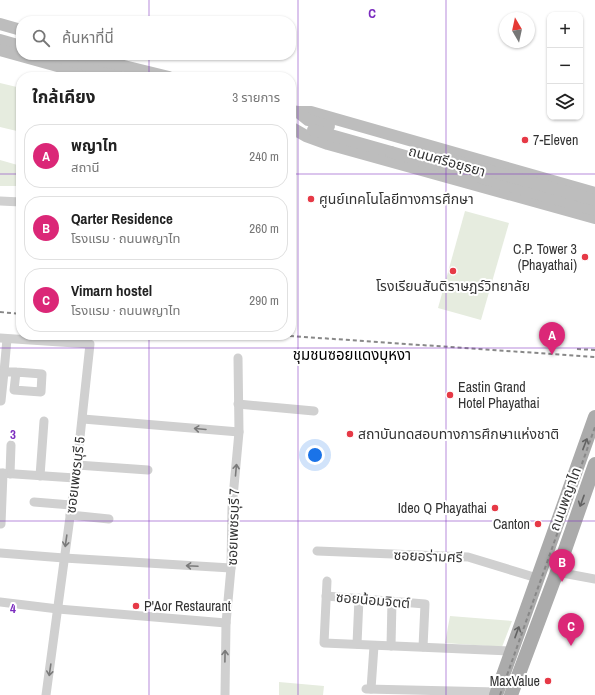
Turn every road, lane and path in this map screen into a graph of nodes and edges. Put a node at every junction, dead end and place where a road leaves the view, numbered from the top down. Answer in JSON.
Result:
{"nodes":[{"id":1,"x":0,"y":24,"type":"edge"},
{"id":2,"x":16,"y":29,"type":"edge"},
{"id":3,"x":0,"y":33,"type":"edge"},
{"id":4,"x":16,"y":38,"type":"edge"},
{"id":5,"x":0,"y":40,"type":"edge"},
{"id":6,"x":16,"y":45,"type":"edge"},
{"id":7,"x":0,"y":50,"type":"edge"},
{"id":8,"x":16,"y":54,"type":"edge"},
{"id":9,"x":36,"y":60,"type":"edge"},
{"id":10,"x":69,"y":60,"type":"edge"},
{"id":11,"x":98,"y":60,"type":"edge"},
{"id":12,"x":121,"y":60,"type":"edge"},
{"id":13,"x":136,"y":68,"type":"junction"},
{"id":14,"x":79,"y":72,"type":"edge"},
{"id":15,"x":110,"y":72,"type":"edge"},
{"id":16,"x":151,"y":72,"type":"edge"},
{"id":17,"x":296,"y":112,"type":"edge"},
{"id":18,"x":296,"y":113,"type":"edge"},
{"id":19,"x":296,"y":128,"type":"edge"},
{"id":20,"x":296,"y":130,"type":"edge"},
{"id":21,"x":392,"y":148,"type":"junction"},
{"id":22,"x":593,"y":195,"type":"edge"},
{"id":23,"x":0,"y":201,"type":"edge"},
{"id":24,"x":16,"y":202,"type":"edge"},
{"id":25,"x":595,"y":210,"type":"edge"},
{"id":26,"x":576,"y":213,"type":"junction"},
{"id":27,"x":595,"y":218,"type":"edge"},
{"id":28,"x":3,"y":338,"type":"edge"},
{"id":29,"x":16,"y":339,"type":"edge"},
{"id":30,"x":32,"y":340,"type":"edge"},
{"id":31,"x":238,"y":358,"type":"dead end"},
{"id":32,"x":4,"y":372,"type":"junction"},
{"id":33,"x":16,"y":372,"type":"dead end"},
{"id":34,"x":1,"y":401,"type":"edge"},
{"id":35,"x":238,"y":404,"type":"junction"},
{"id":36,"x":314,"y":411,"type":"dead end"},
{"id":37,"x":595,"y":417,"type":"edge"},
{"id":38,"x":83,"y":419,"type":"junction"},
{"id":39,"x":44,"y":421,"type":"dead end"},
{"id":40,"x":239,"y":432,"type":"junction"},
{"id":41,"x":11,"y":445,"type":"dead end"},
{"id":42,"x":595,"y":464,"type":"edge"},
{"id":43,"x":77,"y":465,"type":"junction"},
{"id":44,"x":148,"y":470,"type":"dead end"},
{"id":45,"x":4,"y":473,"type":"edge"},
{"id":46,"x":40,"y":476,"type":"junction"},
{"id":47,"x":75,"y":478,"type":"junction"},
{"id":48,"x":34,"y":502,"type":"dead end"},
{"id":49,"x":71,"y":510,"type":"junction"},
{"id":50,"x":109,"y":519,"type":"dead end"},
{"id":51,"x":1,"y":524,"type":"dead end"},
{"id":52,"x":317,"y":551,"type":"dead end"},
{"id":53,"x":0,"y":553,"type":"edge"},
{"id":54,"x":64,"y":558,"type":"junction"},
{"id":55,"x":231,"y":568,"type":"junction"},
{"id":56,"x":557,"y":572,"type":"junction"},
{"id":57,"x":537,"y":578,"type":"junction"},
{"id":58,"x":595,"y":579,"type":"edge"},
{"id":59,"x":327,"y":581,"type":"dead end"},
{"id":60,"x":326,"y":596,"type":"junction"},
{"id":61,"x":359,"y":598,"type":"junction"},
{"id":62,"x":392,"y":601,"type":"junction"},
{"id":63,"x":0,"y":602,"type":"edge"},
{"id":64,"x":58,"y":609,"type":"junction"},
{"id":65,"x":226,"y":622,"type":"junction"},
{"id":66,"x":357,"y":644,"type":"junction"},
{"id":67,"x":374,"y":646,"type":"junction"},
{"id":68,"x":391,"y":646,"type":"junction"},
{"id":69,"x":423,"y":647,"type":"junction"},
{"id":70,"x":510,"y":651,"type":"junction"},
{"id":71,"x":496,"y":693,"type":"edge"},
{"id":72,"x":46,"y":695,"type":"edge"},
{"id":73,"x":225,"y":695,"type":"edge"},
{"id":74,"x":511,"y":695,"type":"edge"}],
"edges":[{"from":1,"to":2,"type":"main road"},
{"from":3,"to":4,"type":"main road"},
{"from":5,"to":6,"type":"main road"},
{"from":7,"to":8,"type":"main road"},
{"from":9,"to":14,"type":"main road"},
{"from":10,"to":15,"type":"main road"},
{"from":11,"to":13,"type":"main road"},
{"from":12,"to":13,"type":"main road"},
{"from":13,"to":16,"type":"main road"},
{"from":17,"to":22,"type":"main road","name":"ถนนศรีอยุธยา"},
{"from":18,"to":21,"type":"main road","name":"ถนนศรีอยุธยา"},
{"from":19,"to":21,"type":"main road","name":"ถนนศรีอยุธยา"},
{"from":20,"to":26,"type":"main road","name":"ถนนศรีอยุธยา"},
{"from":21,"to":22,"type":"main road","name":"ถนนศรีอยุธยา","bridge":true},
{"from":21,"to":25,"type":"main road","name":"ถนนศรีอยุธยา","bridge":true},
{"from":22,"to":26,"type":"main road"},
{"from":23,"to":24,"type":"street"},
{"from":26,"to":27,"type":"main road","name":"ถนนศรีอยุธยา"},
{"from":28,"to":29,"type":"street","name":"ซอยเพชรบุรี 5"},
{"from":28,"to":32,"type":"street"},
{"from":30,"to":38,"type":"street","name":"ซอยเพชรบุรี 5"},
{"from":31,"to":35,"type":"street","name":"ซอยเพชรบุรี 7"},
{"from":32,"to":33,"type":"street"},
{"from":32,"to":34,"type":"street"},
{"from":35,"to":36,"type":"street"},
{"from":35,"to":40,"type":"street","name":"ซอยเพชรบุรี 7"},
{"from":57,"to":37,"type":"main road","name":"ถนนพญาไท","one_way":true},
{"from":40,"to":38,"type":"street","one_way":true},
{"from":38,"to":43,"type":"street","name":"ซอยเพชรบุรี 5"},
{"from":39,"to":46,"type":"street"},
{"from":55,"to":40,"type":"street","name":"ซอยเพชรบุรี 7","one_way":true},
{"from":41,"to":45,"type":"street"},
{"from":42,"to":56,"type":"main road","name":"ถนนพญาไท","one_way":true},
{"from":43,"to":44,"type":"street"},
{"from":43,"to":47,"type":"street","name":"ซอยเพชรบุรี 5"},
{"from":45,"to":46,"type":"street"},
{"from":45,"to":51,"type":"street"},
{"from":46,"to":47,"type":"street"},
{"from":47,"to":49,"type":"street","name":"ซอยเพชรบุรี 5"},
{"from":48,"to":49,"type":"street"},
{"from":49,"to":50,"type":"street"},
{"from":49,"to":54,"type":"street","name":"ซอยเพชรบุรี 5","one_way":true},
{"from":52,"to":57,"type":"street","name":"ซอยอร่ามศรี"},
{"from":53,"to":54,"type":"street"},
{"from":55,"to":54,"type":"street","one_way":true},
{"from":54,"to":64,"type":"street","name":"ซอยเพชรบุรี 5"},
{"from":55,"to":65,"type":"street","name":"ซอยเพชรบุรี 7"},
{"from":56,"to":58,"type":"street"},
{"from":56,"to":74,"type":"main road","name":"ถนนพญาไท"},
{"from":70,"to":57,"type":"main road","name":"ถนนพญาไท","one_way":true},
{"from":59,"to":60,"type":"street"},
{"from":60,"to":61,"type":"street","name":"ซอยน้อมจิตต์"},
{"from":60,"to":66,"type":"street"},
{"from":61,"to":62,"type":"street","name":"ซอยน้อมจิตต์"},
{"from":61,"to":66,"type":"street"},
{"from":62,"to":68,"type":"street"},
{"from":62,"to":69,"type":"street","name":"ซอยน้อมจิตต์"},
{"from":63,"to":64,"type":"street"},
{"from":64,"to":65,"type":"street"},
{"from":64,"to":72,"type":"street","name":"ซอยเพชรบุรี 5","one_way":true},
{"from":73,"to":65,"type":"street","name":"ซอยเพชรบุรี 7","one_way":true},
{"from":66,"to":67,"type":"street"},
{"from":67,"to":68,"type":"street"},
{"from":67,"to":71,"type":"street"},
{"from":68,"to":69,"type":"street"},
{"from":69,"to":70,"type":"street"},
{"from":70,"to":71,"type":"main road","name":"ถนนพญาไท"}]}
